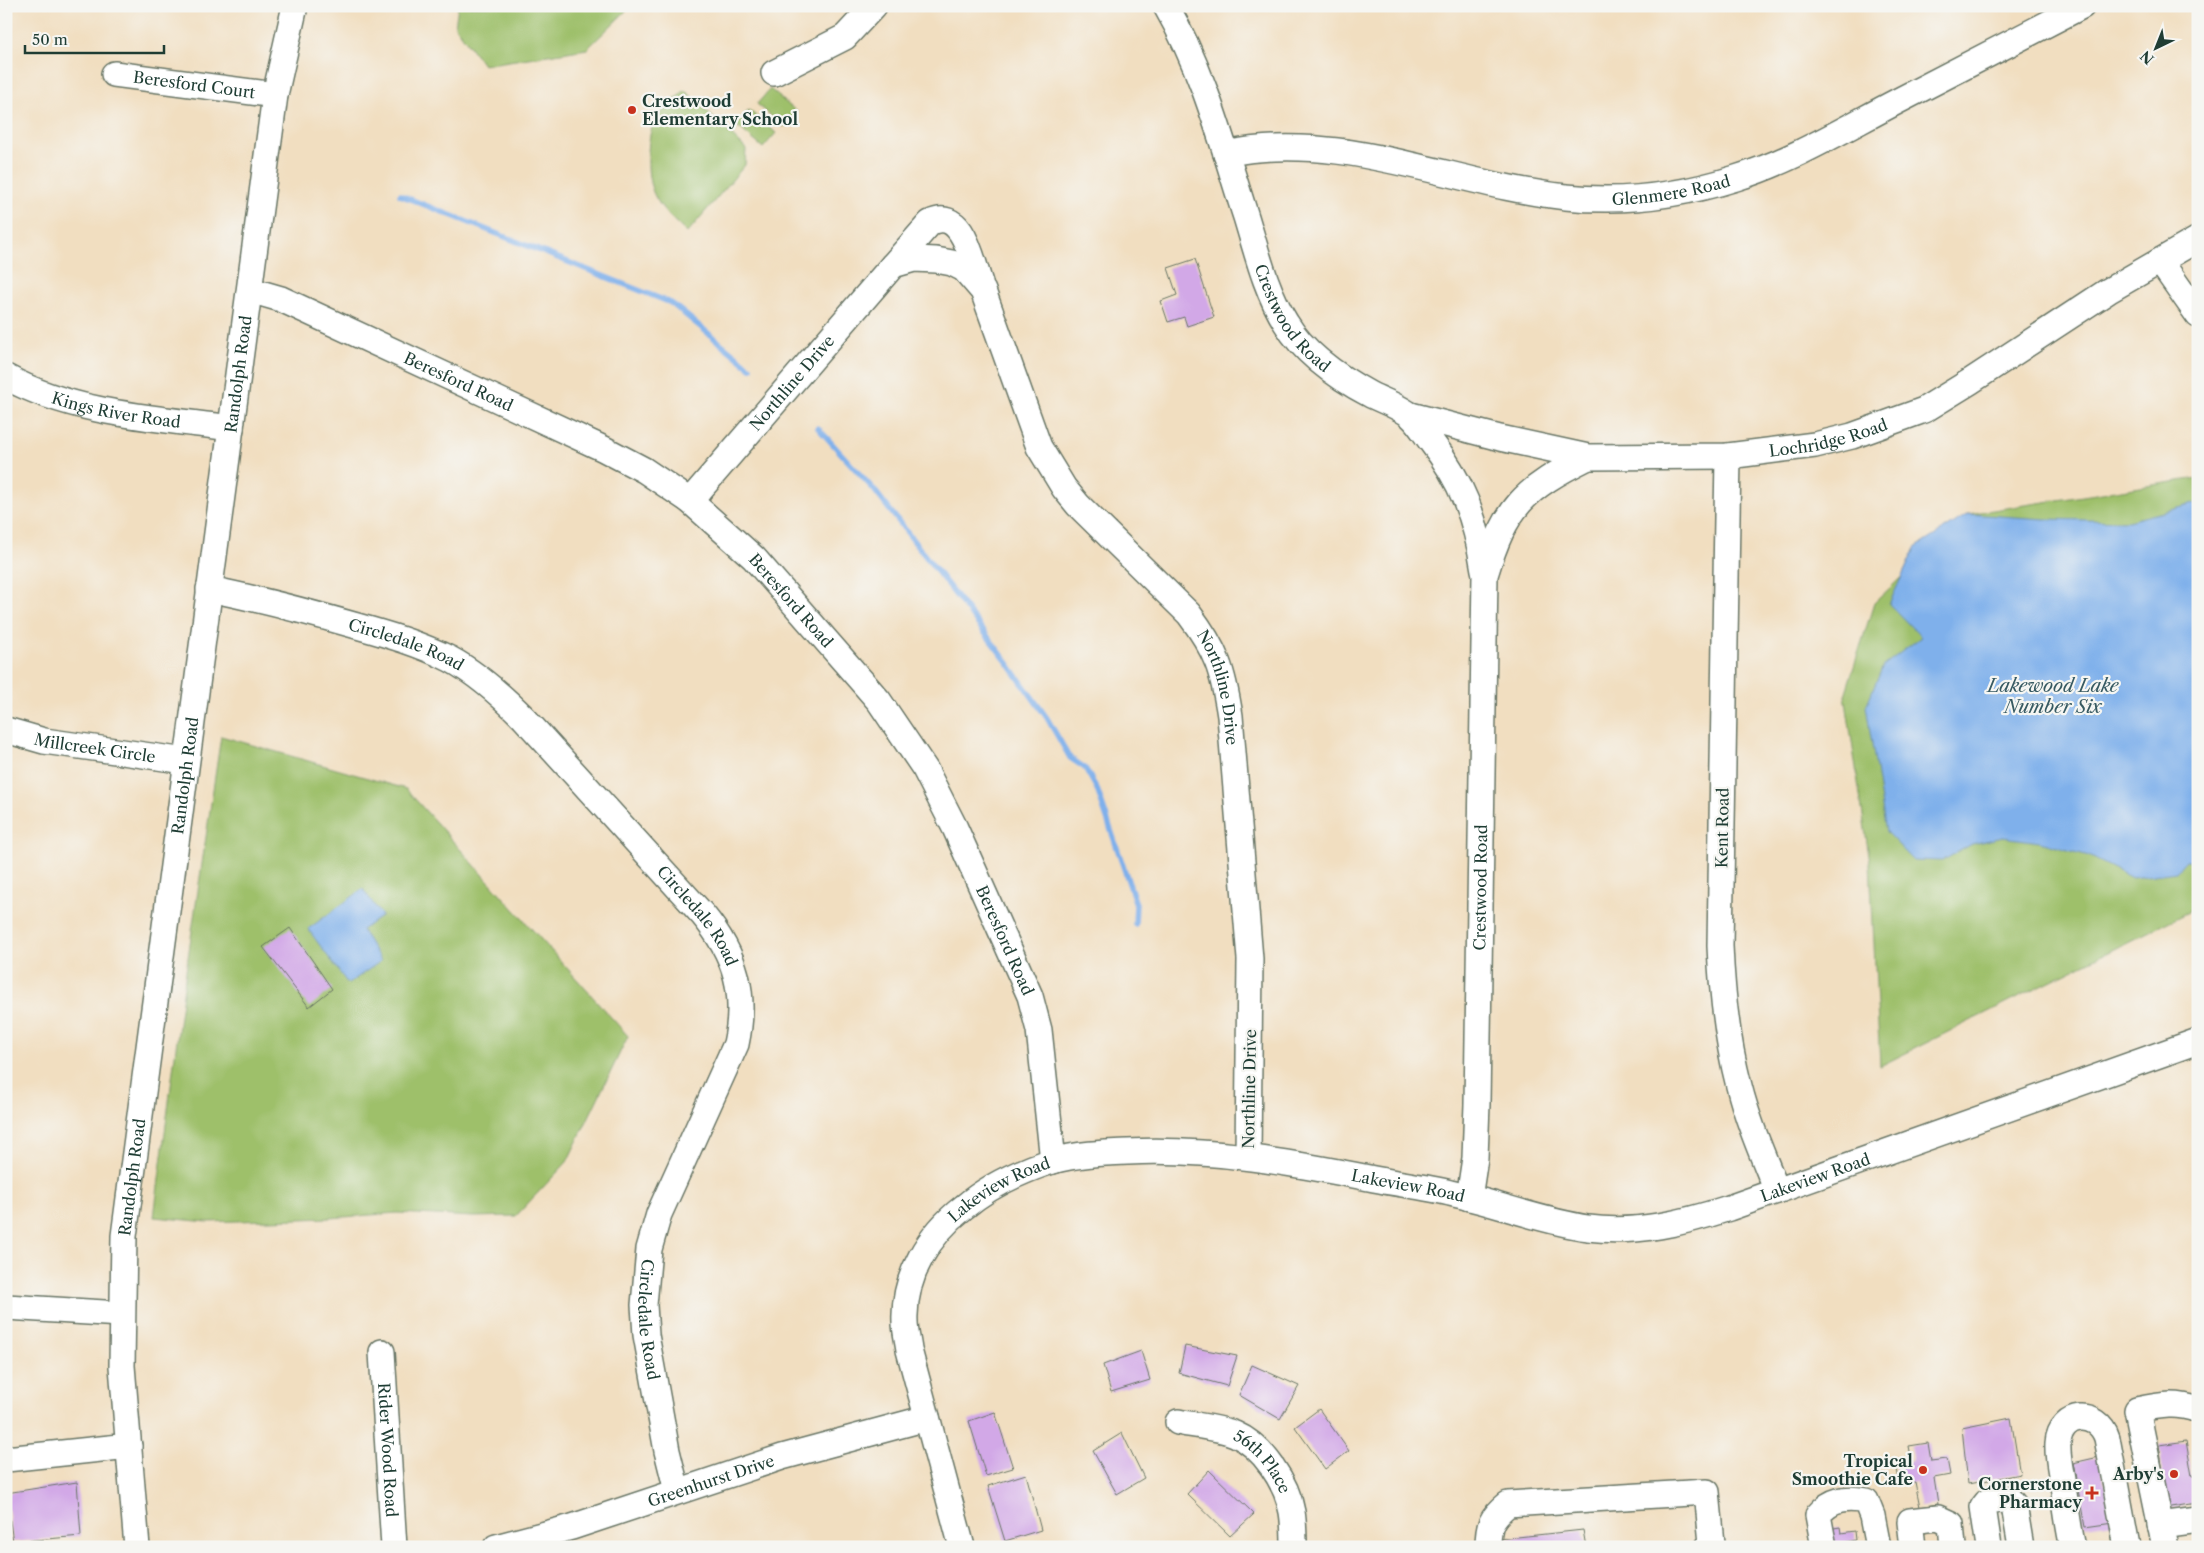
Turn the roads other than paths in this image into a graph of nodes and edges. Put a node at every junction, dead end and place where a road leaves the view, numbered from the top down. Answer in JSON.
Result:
{"nodes":[{"id":1,"x":295,"y":6,"type":"edge"},
{"id":2,"x":874,"y":6,"type":"edge"},
{"id":3,"x":1166,"y":6,"type":"edge"},
{"id":4,"x":2082,"y":6,"type":"edge"},
{"id":5,"x":774,"y":73,"type":"dead end"},
{"id":6,"x":114,"y":74,"type":"dead end"},
{"id":7,"x":275,"y":95,"type":"junction"},
{"id":8,"x":1226,"y":154,"type":"junction"},
{"id":9,"x":2198,"y":239,"type":"edge"},
{"id":10,"x":2160,"y":262,"type":"junction"},
{"id":11,"x":893,"y":265,"type":"junction"},
{"id":12,"x":250,"y":290,"type":"junction"},
{"id":13,"x":983,"y":291,"type":"junction"},
{"id":14,"x":2198,"y":315,"type":"edge"},
{"id":15,"x":6,"y":376,"type":"edge"},
{"id":16,"x":1411,"y":415,"type":"junction"},
{"id":17,"x":231,"y":428,"type":"junction"},
{"id":18,"x":1588,"y":456,"type":"junction"},
{"id":19,"x":1728,"y":456,"type":"junction"},
{"id":20,"x":690,"y":500,"type":"junction"},
{"id":21,"x":1485,"y":575,"type":"junction"},
{"id":22,"x":209,"y":589,"type":"junction"},
{"id":23,"x":6,"y":730,"type":"edge"},
{"id":24,"x":186,"y":761,"type":"junction"},
{"id":25,"x":2198,"y":1042,"type":"edge"},
{"id":26,"x":1248,"y":1157,"type":"junction"},
{"id":27,"x":1053,"y":1161,"type":"junction"},
{"id":28,"x":1777,"y":1191,"type":"junction"},
{"id":29,"x":1469,"y":1198,"type":"junction"},
{"id":30,"x":6,"y":1307,"type":"edge"},
{"id":31,"x":121,"y":1314,"type":"junction"},
{"id":32,"x":382,"y":1352,"type":"dead end"},
{"id":33,"x":2198,"y":1410,"type":"edge"},
{"id":34,"x":927,"y":1418,"type":"junction"},
{"id":35,"x":1178,"y":1422,"type":"dead end"},
{"id":36,"x":129,"y":1446,"type":"junction"},
{"id":37,"x":6,"y":1459,"type":"edge"},
{"id":38,"x":677,"y":1491,"type":"junction"},
{"id":39,"x":2198,"y":1520,"type":"edge"},
{"id":40,"x":2162,"y":1536,"type":"edge"},
{"id":41,"x":137,"y":1547,"type":"edge"},
{"id":42,"x":394,"y":1547,"type":"edge"},
{"id":43,"x":496,"y":1547,"type":"edge"},
{"id":44,"x":962,"y":1547,"type":"edge"},
{"id":45,"x":1294,"y":1547,"type":"edge"},
{"id":46,"x":1488,"y":1547,"type":"edge"},
{"id":47,"x":1708,"y":1547,"type":"edge"},
{"id":48,"x":1824,"y":1547,"type":"edge"},
{"id":49,"x":1878,"y":1547,"type":"edge"},
{"id":50,"x":1913,"y":1547,"type":"edge"},
{"id":51,"x":1954,"y":1547,"type":"edge"},
{"id":52,"x":1989,"y":1547,"type":"edge"},
{"id":53,"x":2021,"y":1547,"type":"edge"},
{"id":54,"x":2073,"y":1547,"type":"edge"},
{"id":55,"x":2127,"y":1547,"type":"edge"}],
"edges":[{"from":1,"to":7,"type":"street","name":"Randolph Road"},
{"from":2,"to":5,"type":"street"},
{"from":3,"to":8,"type":"street","name":"Crestwood Road"},
{"from":4,"to":8,"type":"street","name":"Glenmere Road"},
{"from":6,"to":7,"type":"street","name":"Beresford Court"},
{"from":7,"to":12,"type":"street","name":"Randolph Road"},
{"from":8,"to":16,"type":"street","name":"Crestwood Road"},
{"from":9,"to":10,"type":"street","name":"Lochridge Road"},
{"from":10,"to":14,"type":"street"},
{"from":10,"to":19,"type":"street","name":"Lochridge Road"},
{"from":11,"to":13,"type":"street","name":"Northline Drive"},
{"from":11,"to":13,"type":"street","name":"Northline Drive"},
{"from":11,"to":20,"type":"street","name":"Northline Drive"},
{"from":12,"to":17,"type":"street","name":"Randolph Road"},
{"from":12,"to":20,"type":"street","name":"Beresford Road"},
{"from":13,"to":26,"type":"street","name":"Northline Drive"},
{"from":15,"to":17,"type":"street","name":"Kings River Road"},
{"from":16,"to":18,"type":"street","name":"Lochridge Road"},
{"from":16,"to":21,"type":"street","name":"Crestwood Road"},
{"from":17,"to":22,"type":"street","name":"Randolph Road"},
{"from":18,"to":19,"type":"street","name":"Lochridge Road"},
{"from":18,"to":21,"type":"street","name":"Crestwood Road"},
{"from":19,"to":28,"type":"street","name":"Kent Road"},
{"from":20,"to":27,"type":"street","name":"Beresford Road"},
{"from":21,"to":29,"type":"street","name":"Crestwood Road"},
{"from":22,"to":24,"type":"street","name":"Randolph Road"},
{"from":22,"to":38,"type":"street","name":"Circledale Road"},
{"from":23,"to":24,"type":"street","name":"Millcreek Circle"},
{"from":24,"to":31,"type":"street","name":"Randolph Road"},
{"from":25,"to":28,"type":"street","name":"Lakeview Road"},
{"from":26,"to":27,"type":"street","name":"Lakeview Road"},
{"from":26,"to":29,"type":"street","name":"Lakeview Road"},
{"from":27,"to":34,"type":"street","name":"Lakeview Road"},
{"from":28,"to":29,"type":"street","name":"Lakeview Road"},
{"from":30,"to":31,"type":"street"},
{"from":31,"to":36,"type":"street","name":"Randolph Road"},
{"from":32,"to":42,"type":"street","name":"Rider Wood Road"},
{"from":33,"to":40,"type":"street"},
{"from":34,"to":38,"type":"street","name":"Greenhurst Drive"},
{"from":34,"to":44,"type":"street","name":"Lakeview Road"},
{"from":35,"to":45,"type":"street","name":"56th Place"},
{"from":36,"to":37,"type":"street"},
{"from":36,"to":41,"type":"street","name":"Randolph Road"},
{"from":38,"to":43,"type":"street","name":"Greenhurst Drive"},
{"from":39,"to":40,"type":"street"},
{"from":46,"to":47,"type":"street"},
{"from":48,"to":49,"type":"street"},
{"from":50,"to":51,"type":"street"},
{"from":52,"to":53,"type":"street"},
{"from":54,"to":55,"type":"street"}]}
